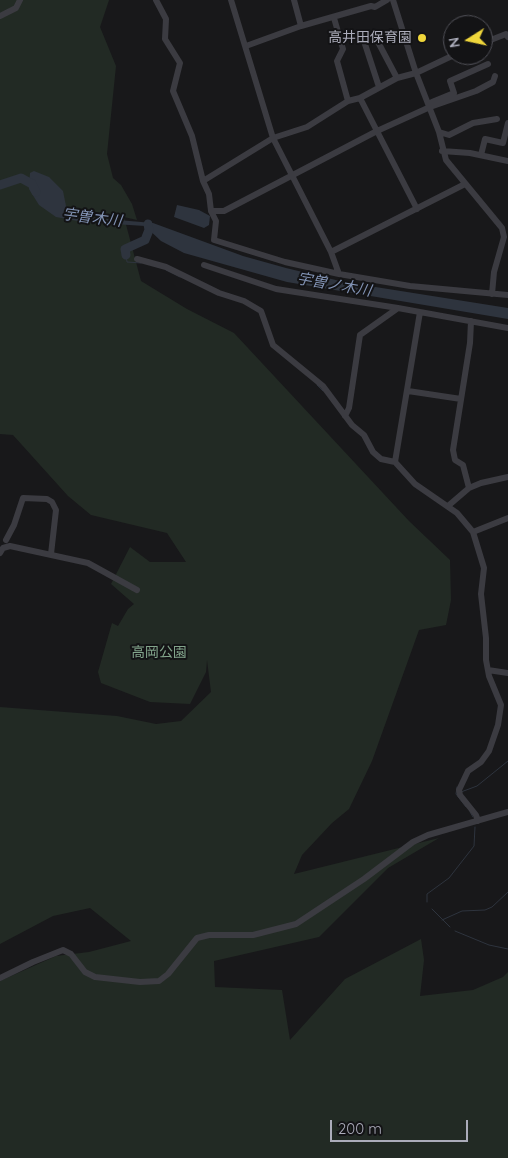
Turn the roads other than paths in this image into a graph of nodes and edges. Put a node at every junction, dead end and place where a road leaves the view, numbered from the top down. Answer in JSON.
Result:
{"nodes":[{"id":1,"x":20,"y":0,"type":"edge"},
{"id":2,"x":156,"y":0,"type":"edge"},
{"id":3,"x":231,"y":0,"type":"edge"},
{"id":4,"x":294,"y":0,"type":"edge"},
{"id":5,"x":387,"y":0,"type":"edge"},
{"id":6,"x":393,"y":0,"type":"edge"},
{"id":7,"x":0,"y":16,"type":"edge"},
{"id":8,"x":334,"y":18,"type":"junction"},
{"id":9,"x":301,"y":26,"type":"junction"},
{"id":10,"x":508,"y":37,"type":"edge"},
{"id":11,"x":363,"y":38,"type":"dead end"},
{"id":12,"x":493,"y":39,"type":"edge"},
{"id":13,"x":378,"y":42,"type":"dead end"},
{"id":14,"x":246,"y":46,"type":"junction"},
{"id":15,"x":443,"y":60,"type":"edge"},
{"id":16,"x":486,"y":65,"type":"edge"},
{"id":17,"x":416,"y":73,"type":"junction"},
{"id":18,"x":495,"y":76,"type":"dead end"},
{"id":19,"x":396,"y":78,"type":"junction"},
{"id":20,"x":379,"y":87,"type":"junction"},
{"id":21,"x":360,"y":98,"type":"junction"},
{"id":22,"x":348,"y":101,"type":"junction"},
{"id":23,"x":430,"y":105,"type":"junction"},
{"id":24,"x":497,"y":119,"type":"dead end"},
{"id":25,"x":508,"y":124,"type":"edge"},
{"id":26,"x":377,"y":131,"type":"junction"},
{"id":27,"x":439,"y":132,"type":"junction"},
{"id":28,"x":273,"y":138,"type":"junction"},
{"id":29,"x":442,"y":151,"type":"junction"},
{"id":30,"x":481,"y":155,"type":"junction"},
{"id":31,"x":508,"y":161,"type":"edge"},
{"id":32,"x":292,"y":176,"type":"junction"},
{"id":33,"x":203,"y":181,"type":"junction"},
{"id":34,"x":465,"y":184,"type":"junction"},
{"id":35,"x":417,"y":209,"type":"junction"},
{"id":36,"x":211,"y":211,"type":"junction"},
{"id":37,"x":505,"y":228,"type":"edge"},
{"id":38,"x":331,"y":252,"type":"junction"},
{"id":39,"x":137,"y":259,"type":"dead end"},
{"id":40,"x":204,"y":265,"type":"dead end"},
{"id":41,"x":339,"y":274,"type":"junction"},
{"id":42,"x":492,"y":294,"type":"junction"},
{"id":43,"x":508,"y":295,"type":"edge"},
{"id":44,"x":398,"y":308,"type":"junction"},
{"id":45,"x":420,"y":312,"type":"junction"},
{"id":46,"x":471,"y":321,"type":"junction"},
{"id":47,"x":508,"y":328,"type":"edge"},
{"id":48,"x":408,"y":391,"type":"junction"},
{"id":49,"x":461,"y":399,"type":"junction"},
{"id":50,"x":345,"y":416,"type":"junction"},
{"id":51,"x":395,"y":462,"type":"junction"},
{"id":52,"x":508,"y":477,"type":"edge"},
{"id":53,"x":469,"y":488,"type":"junction"},
{"id":54,"x":448,"y":506,"type":"junction"},
{"id":55,"x":508,"y":518,"type":"edge"},
{"id":56,"x":473,"y":532,"type":"junction"},
{"id":57,"x":4,"y":542,"type":"edge"},
{"id":58,"x":0,"y":553,"type":"edge"},
{"id":59,"x":51,"y":554,"type":"junction"},
{"id":60,"x":138,"y":590,"type":"dead end"},
{"id":61,"x":488,"y":670,"type":"junction"},
{"id":62,"x":508,"y":672,"type":"edge"},
{"id":63,"x":508,"y":812,"type":"edge"},
{"id":64,"x":478,"y":821,"type":"junction"},
{"id":65,"x":0,"y":978,"type":"edge"}],
"edges":[{"from":1,"to":7,"type":"street"},
{"from":2,"to":33,"type":"street"},
{"from":3,"to":14,"type":"street"},
{"from":4,"to":9,"type":"street"},
{"from":5,"to":8,"type":"street"},
{"from":6,"to":17,"type":"street"},
{"from":8,"to":9,"type":"street"},
{"from":8,"to":22,"type":"street"},
{"from":9,"to":14,"type":"street"},
{"from":10,"to":12,"type":"street"},
{"from":11,"to":20,"type":"street"},
{"from":13,"to":19,"type":"street"},
{"from":14,"to":28,"type":"street"},
{"from":15,"to":17,"type":"street"},
{"from":16,"to":23,"type":"street"},
{"from":17,"to":19,"type":"street"},
{"from":17,"to":23,"type":"street"},
{"from":18,"to":23,"type":"street"},
{"from":19,"to":20,"type":"street"},
{"from":20,"to":21,"type":"street"},
{"from":21,"to":22,"type":"street"},
{"from":21,"to":26,"type":"street"},
{"from":22,"to":28,"type":"street"},
{"from":23,"to":26,"type":"street"},
{"from":23,"to":27,"type":"street"},
{"from":24,"to":27,"type":"street"},
{"from":25,"to":30,"type":"street"},
{"from":26,"to":32,"type":"street"},
{"from":26,"to":35,"type":"street"},
{"from":27,"to":29,"type":"street"},
{"from":28,"to":32,"type":"street"},
{"from":28,"to":33,"type":"street"},
{"from":29,"to":30,"type":"street"},
{"from":29,"to":34,"type":"street"},
{"from":30,"to":31,"type":"street"},
{"from":32,"to":36,"type":"street"},
{"from":32,"to":38,"type":"street"},
{"from":33,"to":36,"type":"street"},
{"from":34,"to":35,"type":"street"},
{"from":34,"to":37,"type":"street"},
{"from":35,"to":38,"type":"street"},
{"from":36,"to":41,"type":"street"},
{"from":37,"to":42,"type":"street"},
{"from":38,"to":41,"type":"street"},
{"from":39,"to":50,"type":"street"},
{"from":40,"to":44,"type":"street"},
{"from":41,"to":42,"type":"street"},
{"from":42,"to":43,"type":"street"},
{"from":44,"to":45,"type":"street"},
{"from":44,"to":50,"type":"street"},
{"from":45,"to":46,"type":"street"},
{"from":45,"to":48,"type":"street"},
{"from":46,"to":47,"type":"street"},
{"from":46,"to":49,"type":"street"},
{"from":48,"to":49,"type":"street"},
{"from":48,"to":51,"type":"street"},
{"from":49,"to":53,"type":"street"},
{"from":50,"to":51,"type":"street"},
{"from":51,"to":54,"type":"street"},
{"from":52,"to":53,"type":"street"},
{"from":53,"to":54,"type":"street"},
{"from":54,"to":56,"type":"street"},
{"from":55,"to":56,"type":"street"},
{"from":56,"to":61,"type":"street"},
{"from":57,"to":58,"type":"street"},
{"from":57,"to":59,"type":"street"},
{"from":57,"to":59,"type":"street"},
{"from":59,"to":60,"type":"street"},
{"from":61,"to":62,"type":"street"},
{"from":61,"to":64,"type":"street"},
{"from":63,"to":64,"type":"street"},
{"from":64,"to":65,"type":"street"}]}
